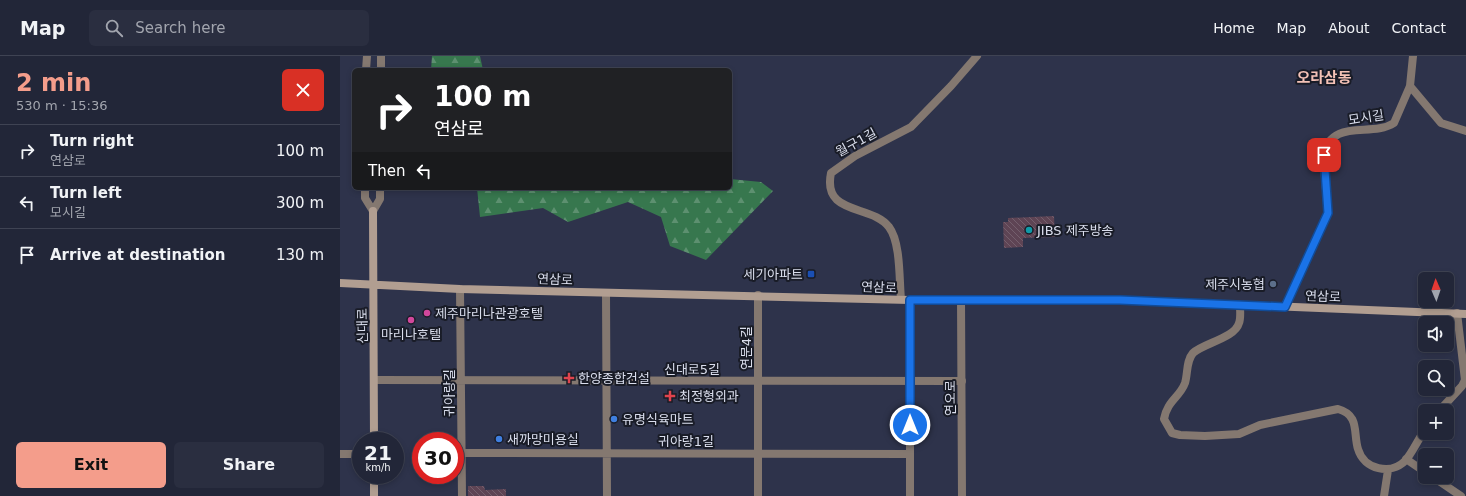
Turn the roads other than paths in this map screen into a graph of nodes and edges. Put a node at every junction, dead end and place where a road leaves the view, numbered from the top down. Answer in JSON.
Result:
{"nodes":[{"id":1,"x":367,"y":56,"type":"edge"},
{"id":2,"x":381,"y":56,"type":"edge"},
{"id":3,"x":977,"y":56,"type":"edge"},
{"id":4,"x":1413,"y":56,"type":"edge"},
{"id":5,"x":366,"y":68,"type":"edge"},
{"id":6,"x":381,"y":68,"type":"edge"},
{"id":7,"x":1410,"y":86,"type":"junction"},
{"id":8,"x":1466,"y":131,"type":"edge"},
{"id":9,"x":365,"y":190,"type":"edge"},
{"id":10,"x":380,"y":190,"type":"edge"},
{"id":11,"x":373,"y":211,"type":"junction"},
{"id":12,"x":340,"y":283,"type":"edge"},
{"id":13,"x":374,"y":283,"type":"junction"},
{"id":14,"x":460,"y":289,"type":"junction"},
{"id":15,"x":606,"y":293,"type":"junction"},
{"id":16,"x":758,"y":295,"type":"junction"},
{"id":17,"x":901,"y":299,"type":"junction"},
{"id":18,"x":961,"y":299,"type":"junction"},
{"id":19,"x":910,"y":300,"type":"junction"},
{"id":20,"x":1240,"y":305,"type":"junction"},
{"id":21,"x":1285,"y":307,"type":"junction"},
{"id":22,"x":1457,"y":313,"type":"junction"},
{"id":23,"x":1466,"y":314,"type":"edge"},
{"id":24,"x":375,"y":380,"type":"junction"},
{"id":25,"x":461,"y":381,"type":"junction"},
{"id":26,"x":606,"y":381,"type":"junction"},
{"id":27,"x":758,"y":381,"type":"junction"},
{"id":28,"x":910,"y":381,"type":"junction"},
{"id":29,"x":962,"y":381,"type":"junction"},
{"id":30,"x":1445,"y":404,"type":"edge"},
{"id":31,"x":374,"y":432,"type":"edge"},
{"id":32,"x":462,"y":432,"type":"edge"},
{"id":33,"x":1418,"y":440,"type":"edge"},
{"id":34,"x":464,"y":453,"type":"edge"},
{"id":35,"x":607,"y":453,"type":"junction"},
{"id":36,"x":340,"y":454,"type":"edge"},
{"id":37,"x":352,"y":454,"type":"edge"},
{"id":38,"x":758,"y":454,"type":"junction"},
{"id":39,"x":910,"y":454,"type":"junction"},
{"id":40,"x":1406,"y":459,"type":"junction"},
{"id":41,"x":1418,"y":467,"type":"edge"},
{"id":42,"x":1388,"y":470,"type":"junction"},
{"id":43,"x":374,"y":484,"type":"edge"},
{"id":44,"x":462,"y":484,"type":"edge"},
{"id":45,"x":1443,"y":484,"type":"edge"},
{"id":46,"x":374,"y":496,"type":"edge"},
{"id":47,"x":462,"y":496,"type":"edge"},
{"id":48,"x":607,"y":496,"type":"edge"},
{"id":49,"x":758,"y":496,"type":"edge"},
{"id":50,"x":910,"y":496,"type":"edge"},
{"id":51,"x":962,"y":496,"type":"edge"},
{"id":52,"x":1384,"y":496,"type":"edge"},
{"id":53,"x":1461,"y":496,"type":"edge"}],
"edges":[{"from":1,"to":5,"type":"street"},
{"from":2,"to":6,"type":"street"},
{"from":3,"to":17,"type":"street","name":"월구1길"},
{"from":4,"to":7,"type":"street","name":"모시길"},
{"from":7,"to":8,"type":"street"},
{"from":7,"to":21,"type":"street","name":"모시길"},
{"from":9,"to":11,"type":"street","name":"신대로"},
{"from":10,"to":11,"type":"street","name":"신대로"},
{"from":11,"to":13,"type":"main road","name":"신대로"},
{"from":12,"to":13,"type":"main road","name":"연삼로"},
{"from":13,"to":14,"type":"main road","name":"연삼로"},
{"from":13,"to":24,"type":"main road","name":"신대로"},
{"from":14,"to":15,"type":"main road","name":"연삼로"},
{"from":14,"to":25,"type":"street","name":"귀아랑길"},
{"from":15,"to":16,"type":"main road","name":"연삼로"},
{"from":15,"to":26,"type":"street"},
{"from":16,"to":17,"type":"main road","name":"연삼로"},
{"from":16,"to":27,"type":"street","name":"연문4길"},
{"from":17,"to":19,"type":"main road","name":"연삼로"},
{"from":18,"to":19,"type":"main road","name":"연삼로"},
{"from":18,"to":20,"type":"main road","name":"연삼로"},
{"from":18,"to":29,"type":"street","name":"연오로"},
{"from":19,"to":28,"type":"street"},
{"from":20,"to":21,"type":"main road","name":"연삼로"},
{"from":20,"to":42,"type":"street"},
{"from":21,"to":22,"type":"main road","name":"연삼로"},
{"from":22,"to":23,"type":"main road","name":"연삼로"},
{"from":22,"to":30,"type":"street"},
{"from":24,"to":25,"type":"street","name":"신대로5길"},
{"from":24,"to":31,"type":"main road","name":"신대로"},
{"from":25,"to":26,"type":"street","name":"신대로5길"},
{"from":25,"to":32,"type":"street","name":"귀아랑길"},
{"from":26,"to":27,"type":"street","name":"신대로5길"},
{"from":26,"to":35,"type":"street"},
{"from":27,"to":28,"type":"street","name":"신대로5길"},
{"from":27,"to":38,"type":"street","name":"연문4길"},
{"from":28,"to":29,"type":"street","name":"신대로5길"},
{"from":28,"to":39,"type":"street"},
{"from":29,"to":51,"type":"street","name":"연오로"},
{"from":33,"to":40,"type":"street"},
{"from":34,"to":35,"type":"street","name":"귀아랑1길"},
{"from":35,"to":38,"type":"street","name":"귀아랑1길"},
{"from":35,"to":48,"type":"street"},
{"from":36,"to":37,"type":"street"},
{"from":38,"to":39,"type":"street","name":"귀아랑1길"},
{"from":38,"to":49,"type":"street","name":"연문4길"},
{"from":39,"to":50,"type":"street"},
{"from":40,"to":41,"type":"street"},
{"from":40,"to":42,"type":"street"},
{"from":42,"to":52,"type":"street"},
{"from":43,"to":46,"type":"main road"},
{"from":44,"to":47,"type":"street","name":"귀아랑길"},
{"from":45,"to":53,"type":"street"}]}
